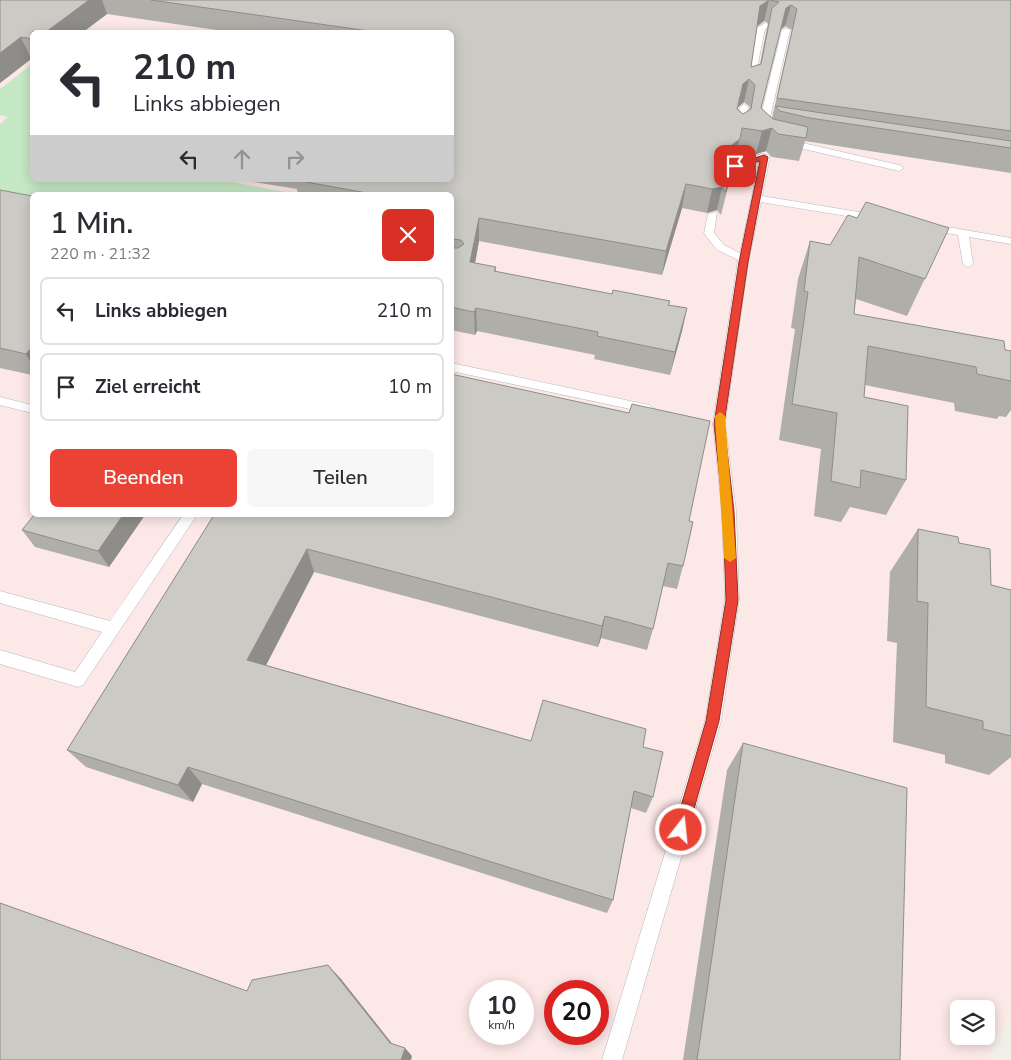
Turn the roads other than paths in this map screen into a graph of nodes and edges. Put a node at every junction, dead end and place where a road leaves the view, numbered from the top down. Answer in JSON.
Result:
{"nodes":[{"id":1,"x":768,"y":25,"type":"edge"},
{"id":2,"x":786,"y":30,"type":"edge"},
{"id":3,"x":750,"y":86,"type":"edge"},
{"id":4,"x":744,"y":108,"type":"edge"},
{"id":5,"x":739,"y":132,"type":"edge"},
{"id":6,"x":899,"y":168,"type":"dead end"},
{"id":7,"x":717,"y":190,"type":"edge"},
{"id":8,"x":757,"y":198,"type":"junction"},
{"id":9,"x":713,"y":214,"type":"dead end"},
{"id":10,"x":887,"y":220,"type":"edge"},
{"id":11,"x":916,"y":225,"type":"edge"},
{"id":12,"x":964,"y":233,"type":"junction"},
{"id":13,"x":1011,"y":241,"type":"edge"},
{"id":14,"x":744,"y":259,"type":"junction"},
{"id":15,"x":968,"y":264,"type":"dead end"},
{"id":16,"x":454,"y":368,"type":"edge"},
{"id":17,"x":0,"y":401,"type":"edge"},
{"id":18,"x":30,"y":408,"type":"edge"},
{"id":19,"x":663,"y":412,"type":"edge"},
{"id":20,"x":189,"y":517,"type":"edge"},
{"id":21,"x":0,"y":597,"type":"edge"},
{"id":22,"x":112,"y":628,"type":"junction"},
{"id":23,"x":0,"y":657,"type":"edge"},
{"id":24,"x":612,"y":1060,"type":"edge"}],
"edges":[{"from":1,"to":3,"type":"lane"},
{"from":2,"to":6,"type":"lane"},
{"from":4,"to":5,"type":"lane"},
{"from":7,"to":8,"type":"lane"},
{"from":8,"to":10,"type":"lane"},
{"from":8,"to":14,"type":"lane"},
{"from":9,"to":14,"type":"lane"},
{"from":11,"to":12,"type":"lane"},
{"from":12,"to":13,"type":"lane"},
{"from":12,"to":15,"type":"lane"},
{"from":14,"to":24,"type":"lane"},
{"from":16,"to":19,"type":"lane"},
{"from":17,"to":18,"type":"lane"},
{"from":20,"to":22,"type":"lane"},
{"from":21,"to":22,"type":"lane"},
{"from":22,"to":23,"type":"lane"}]}
